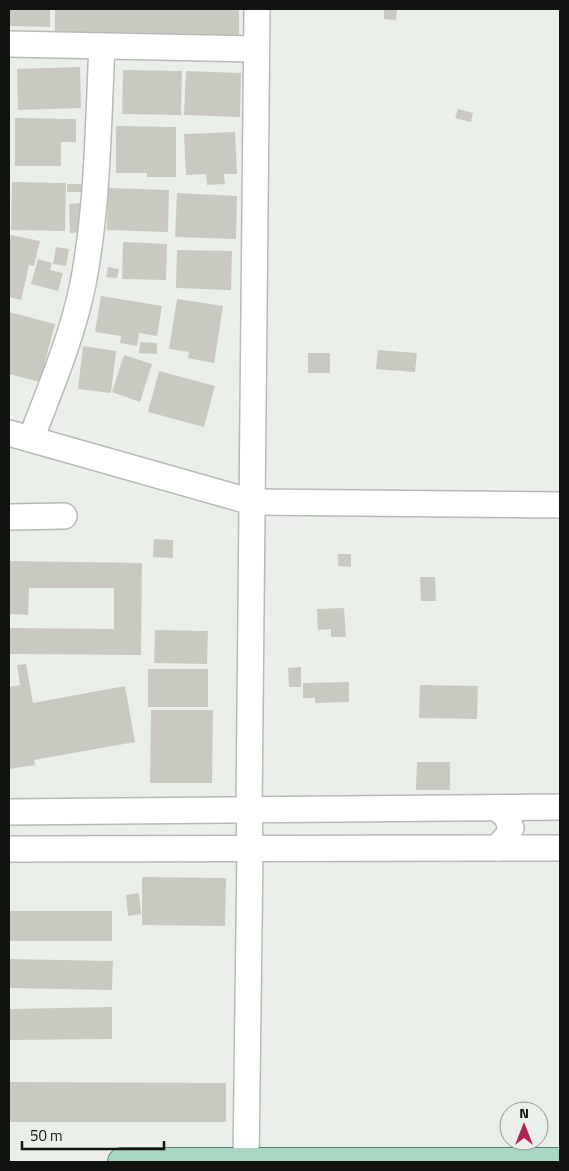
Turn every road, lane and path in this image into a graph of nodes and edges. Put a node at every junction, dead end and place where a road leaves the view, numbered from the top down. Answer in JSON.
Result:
{"nodes":[{"id":1,"x":257,"y":9,"type":"edge"},
{"id":2,"x":9,"y":44,"type":"edge"},
{"id":3,"x":102,"y":46,"type":"junction"},
{"id":4,"x":256,"y":49,"type":"junction"},
{"id":5,"x":20,"y":436,"type":"edge"},
{"id":6,"x":252,"y":502,"type":"junction"},
{"id":7,"x":560,"y":505,"type":"edge"},
{"id":8,"x":64,"y":516,"type":"dead end"},
{"id":9,"x":9,"y":517,"type":"edge"},
{"id":10,"x":560,"y":807,"type":"edge"},
{"id":11,"x":497,"y":808,"type":"junction"},
{"id":12,"x":249,"y":810,"type":"junction"},
{"id":13,"x":9,"y":812,"type":"edge"},
{"id":14,"x":498,"y":848,"type":"junction"},
{"id":15,"x":560,"y":848,"type":"edge"},
{"id":16,"x":9,"y":849,"type":"edge"},
{"id":17,"x":250,"y":849,"type":"junction"},
{"id":18,"x":122,"y":1162,"type":"edge"},
{"id":19,"x":246,"y":1162,"type":"edge"},
{"id":20,"x":560,"y":1162,"type":"edge"}],
"edges":[{"from":1,"to":4,"type":"street"},
{"from":2,"to":3,"type":"street"},
{"from":3,"to":4,"type":"street"},
{"from":3,"to":5,"type":"street"},
{"from":4,"to":6,"type":"street"},
{"from":5,"to":6,"type":"street"},
{"from":6,"to":7,"type":"street"},
{"from":6,"to":12,"type":"street"},
{"from":8,"to":9,"type":"street"},
{"from":10,"to":11,"type":"street"},
{"from":11,"to":12,"type":"street"},
{"from":11,"to":14,"type":"street"},
{"from":12,"to":13,"type":"street"},
{"from":12,"to":17,"type":"street"},
{"from":14,"to":15,"type":"street"},
{"from":14,"to":17,"type":"street"},
{"from":16,"to":17,"type":"street"},
{"from":17,"to":19,"type":"street"},
{"from":18,"to":19,"type":"main road"},
{"from":19,"to":20,"type":"main road"}]}
